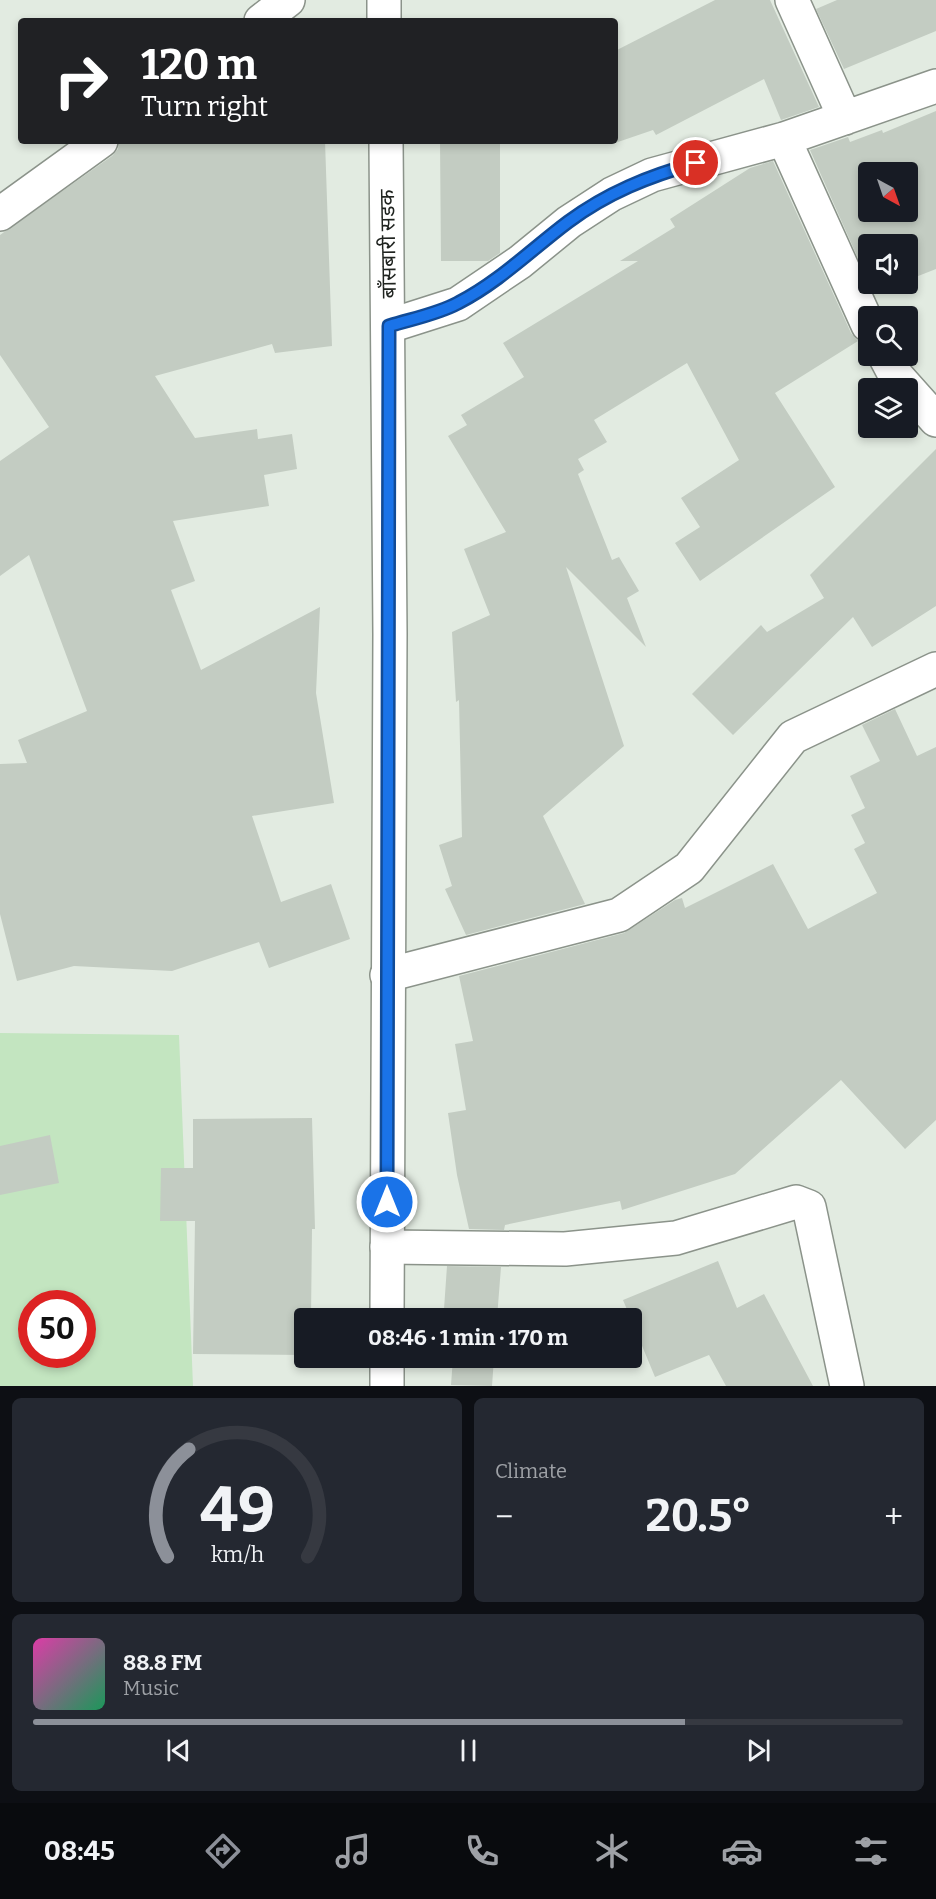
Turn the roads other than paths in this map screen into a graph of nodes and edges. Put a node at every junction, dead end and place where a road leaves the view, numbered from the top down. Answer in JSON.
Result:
{"nodes":[{"id":1,"x":288,"y":0,"type":"edge"},
{"id":2,"x":384,"y":0,"type":"edge"},
{"id":3,"x":792,"y":0,"type":"edge"},
{"id":4,"x":265,"y":18,"type":"edge"},
{"id":5,"x":384,"y":18,"type":"edge"},
{"id":6,"x":936,"y":86,"type":"edge"},
{"id":7,"x":845,"y":118,"type":"junction"},
{"id":8,"x":783,"y":139,"type":"junction"},
{"id":9,"x":97,"y":144,"type":"edge"},
{"id":10,"x":386,"y":144,"type":"edge"},
{"id":11,"x":0,"y":214,"type":"edge"},
{"id":12,"x":859,"y":306,"type":"edge"},
{"id":13,"x":389,"y":326,"type":"junction"},
{"id":14,"x":890,"y":366,"type":"edge"},
{"id":15,"x":936,"y":420,"type":"edge"},
{"id":16,"x":936,"y":669,"type":"edge"},
{"id":17,"x":387,"y":975,"type":"junction"},
{"id":18,"x":387,"y":1247,"type":"junction"},
{"id":19,"x":387,"y":1308,"type":"edge"},
{"id":20,"x":387,"y":1368,"type":"edge"},
{"id":21,"x":387,"y":1386,"type":"edge"},
{"id":22,"x":847,"y":1386,"type":"edge"}],
"edges":[{"from":1,"to":4,"type":"street"},
{"from":2,"to":5,"type":"street"},
{"from":3,"to":7,"type":"street"},
{"from":6,"to":7,"type":"street"},
{"from":7,"to":8,"type":"street"},
{"from":8,"to":12,"type":"street"},
{"from":8,"to":13,"type":"street"},
{"from":9,"to":11,"type":"street"},
{"from":10,"to":13,"type":"street","name":"बाँसबारी सडक"},
{"from":13,"to":17,"type":"street","name":"बाँसबारी सडक"},
{"from":14,"to":15,"type":"street"},
{"from":16,"to":17,"type":"street"},
{"from":17,"to":18,"type":"street","name":"बाँसबारी सडक"},
{"from":18,"to":19,"type":"street","name":"बाँसबारी सडक"},
{"from":18,"to":22,"type":"street"},
{"from":20,"to":21,"type":"street"}]}
